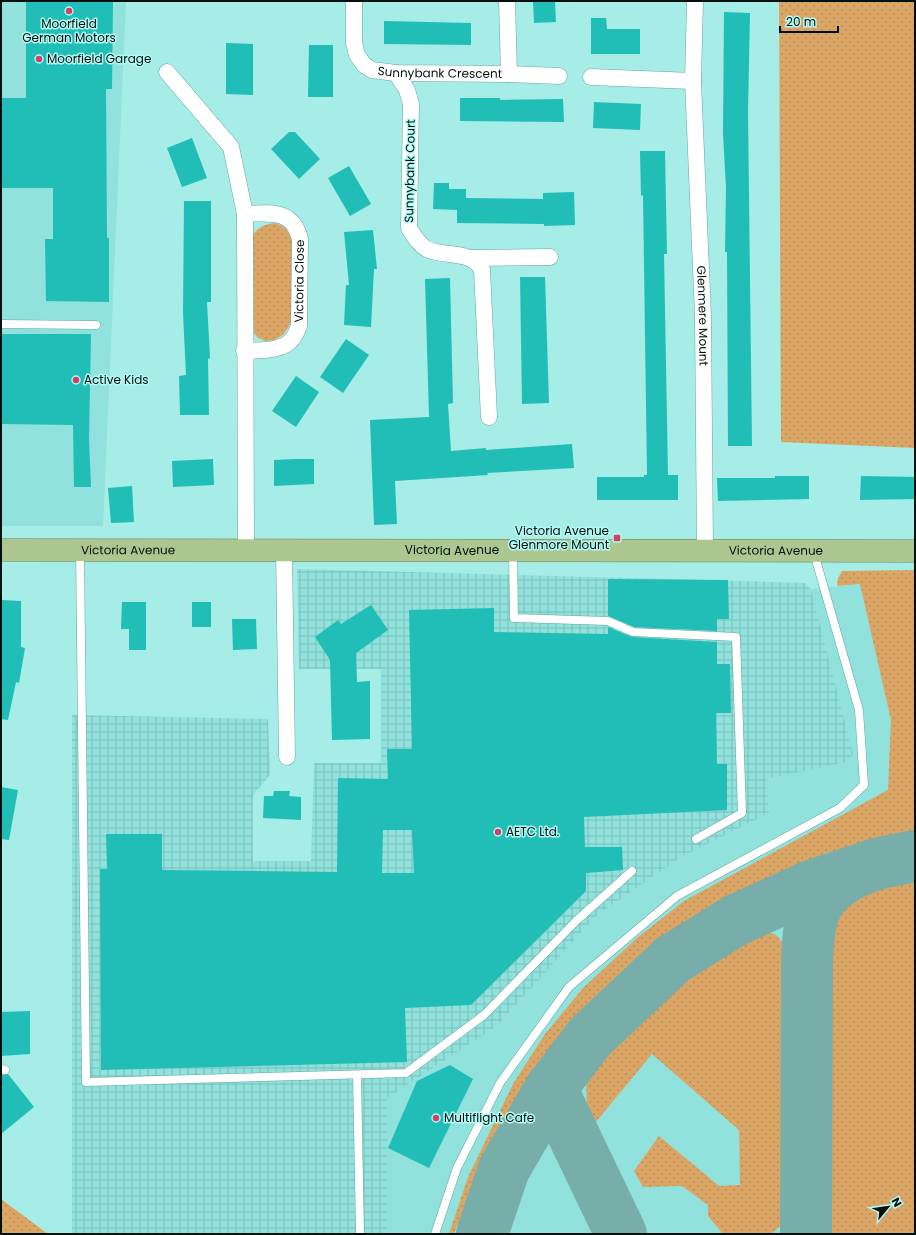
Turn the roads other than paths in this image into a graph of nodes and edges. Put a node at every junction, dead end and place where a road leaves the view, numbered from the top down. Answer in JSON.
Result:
{"nodes":[{"id":1,"x":354,"y":1,"type":"edge"},
{"id":2,"x":508,"y":1,"type":"edge"},
{"id":3,"x":695,"y":1,"type":"edge"},
{"id":4,"x":167,"y":72,"type":"dead end"},
{"id":5,"x":396,"y":73,"type":"junction"},
{"id":6,"x":508,"y":74,"type":"junction"},
{"id":7,"x":558,"y":76,"type":"dead end"},
{"id":8,"x":591,"y":77,"type":"dead end"},
{"id":9,"x":693,"y":81,"type":"junction"},
{"id":10,"x":245,"y":214,"type":"junction"},
{"id":11,"x":550,"y":257,"type":"dead end"},
{"id":12,"x":471,"y":258,"type":"junction"},
{"id":13,"x":1,"y":324,"type":"edge"},
{"id":14,"x":96,"y":325,"type":"dead end"},
{"id":15,"x":244,"y":351,"type":"junction"},
{"id":16,"x":489,"y":417,"type":"dead end"},
{"id":17,"x":1,"y":550,"type":"edge"},
{"id":18,"x":513,"y":550,"type":"junction"},
{"id":19,"x":705,"y":550,"type":"junction"},
{"id":20,"x":911,"y":550,"type":"edge"},
{"id":21,"x":80,"y":551,"type":"junction"},
{"id":22,"x":284,"y":551,"type":"junction"},
{"id":23,"x":246,"y":552,"type":"junction"},
{"id":24,"x":814,"y":552,"type":"junction"},
{"id":25,"x":287,"y":757,"type":"dead end"},
{"id":26,"x":696,"y":839,"type":"dead end"},
{"id":27,"x":632,"y":871,"type":"dead end"},
{"id":28,"x":357,"y":1075,"type":"junction"},
{"id":29,"x":360,"y":1234,"type":"edge"},
{"id":30,"x":435,"y":1234,"type":"edge"}],
"edges":[{"from":1,"to":5,"type":"street","name":"Sunnybank Crescent"},
{"from":2,"to":6,"type":"street"},
{"from":3,"to":9,"type":"street","name":"Glenmere Mount"},
{"from":4,"to":10,"type":"street"},
{"from":5,"to":6,"type":"street","name":"Sunnybank Crescent"},
{"from":5,"to":12,"type":"street","name":"Sunnybank Court"},
{"from":6,"to":7,"type":"street","name":"Sunnybank Crescent"},
{"from":8,"to":9,"type":"street"},
{"from":9,"to":19,"type":"street","name":"Glenmere Mount"},
{"from":10,"to":15,"type":"street"},
{"from":10,"to":15,"type":"street","name":"Victoria Close"},
{"from":11,"to":12,"type":"street","name":"Sunnybank Court"},
{"from":12,"to":16,"type":"street"},
{"from":13,"to":14,"type":"lane"},
{"from":15,"to":23,"type":"street"},
{"from":17,"to":21,"type":"highway","name":"Victoria Avenue"},
{"from":18,"to":19,"type":"highway","name":"Victoria Avenue"},
{"from":18,"to":22,"type":"highway","name":"Victoria Avenue"},
{"from":18,"to":26,"type":"lane"},
{"from":19,"to":24,"type":"highway","name":"Victoria Avenue"},
{"from":20,"to":24,"type":"highway","name":"Victoria Avenue"},
{"from":21,"to":23,"type":"highway","name":"Victoria Avenue"},
{"from":21,"to":28,"type":"lane"},
{"from":22,"to":23,"type":"highway","name":"Victoria Avenue"},
{"from":22,"to":25,"type":"street"},
{"from":24,"to":30,"type":"lane"},
{"from":27,"to":28,"type":"lane"},
{"from":28,"to":29,"type":"lane"}]}
